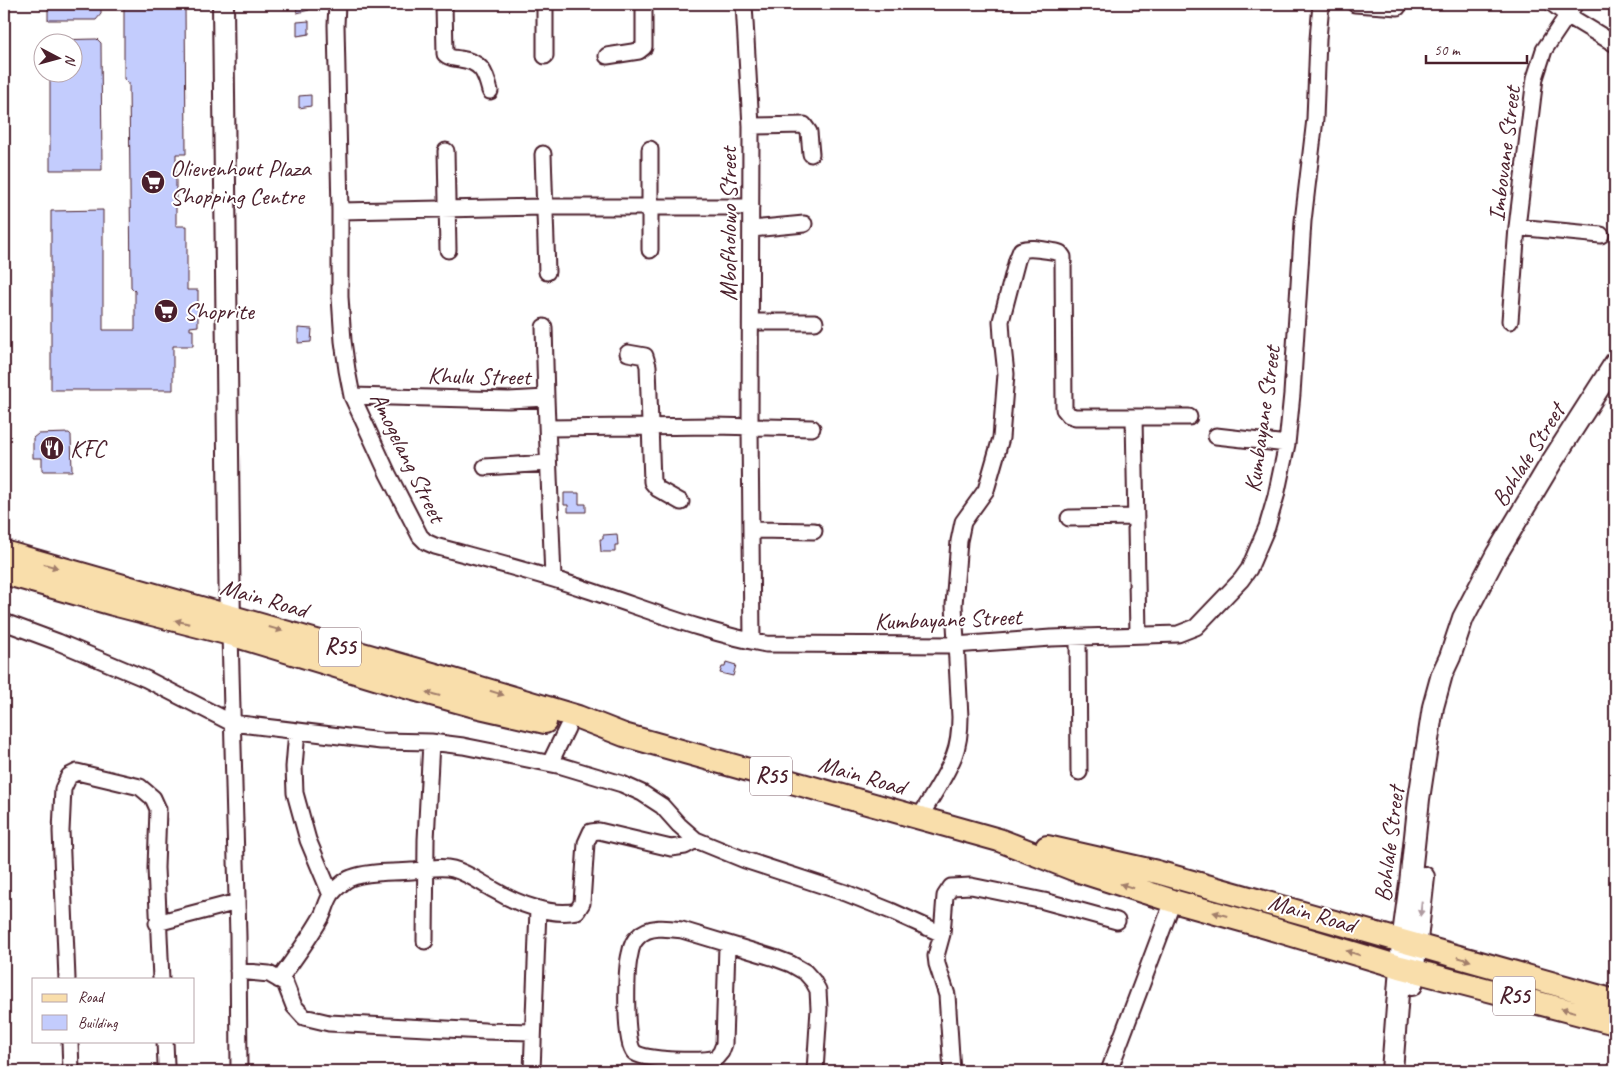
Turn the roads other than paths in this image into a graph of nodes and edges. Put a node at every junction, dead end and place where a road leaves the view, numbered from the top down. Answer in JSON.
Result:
{"nodes":[{"id":1,"x":223,"y":4,"type":"edge"},
{"id":2,"x":337,"y":4,"type":"edge"},
{"id":3,"x":444,"y":4,"type":"edge"},
{"id":4,"x":545,"y":4,"type":"edge"},
{"id":5,"x":644,"y":4,"type":"edge"},
{"id":6,"x":744,"y":4,"type":"edge"},
{"id":7,"x":1321,"y":4,"type":"edge"},
{"id":8,"x":1355,"y":4,"type":"edge"},
{"id":9,"x":1553,"y":4,"type":"edge"},
{"id":10,"x":1398,"y":7,"type":"dead end"},
{"id":11,"x":1571,"y":9,"type":"edge"},
{"id":12,"x":1615,"y":44,"type":"edge"},
{"id":13,"x":545,"y":56,"type":"dead end"},
{"id":14,"x":607,"y":56,"type":"dead end"},
{"id":15,"x":490,"y":91,"type":"dead end"},
{"id":16,"x":751,"y":126,"type":"junction"},
{"id":17,"x":650,"y":149,"type":"dead end"},
{"id":18,"x":446,"y":151,"type":"dead end"},
{"id":19,"x":543,"y":154,"type":"dead end"},
{"id":20,"x":811,"y":154,"type":"dead end"},
{"id":21,"x":545,"y":207,"type":"junction"},
{"id":22,"x":650,"y":207,"type":"junction"},
{"id":23,"x":751,"y":208,"type":"junction"},
{"id":24,"x":448,"y":209,"type":"junction"},
{"id":25,"x":340,"y":211,"type":"junction"},
{"id":26,"x":804,"y":224,"type":"dead end"},
{"id":27,"x":1518,"y":227,"type":"junction"},
{"id":28,"x":752,"y":229,"type":"junction"},
{"id":29,"x":1601,"y":235,"type":"dead end"},
{"id":30,"x":448,"y":250,"type":"dead end"},
{"id":31,"x":650,"y":250,"type":"dead end"},
{"id":32,"x":547,"y":272,"type":"dead end"},
{"id":33,"x":1510,"y":321,"type":"dead end"},
{"id":34,"x":751,"y":322,"type":"junction"},
{"id":35,"x":815,"y":322,"type":"dead end"},
{"id":36,"x":544,"y":327,"type":"dead end"},
{"id":37,"x":628,"y":353,"type":"dead end"},
{"id":38,"x":1615,"y":363,"type":"edge"},
{"id":39,"x":352,"y":396,"type":"junction"},
{"id":40,"x":546,"y":398,"type":"junction"},
{"id":41,"x":1134,"y":417,"type":"junction"},
{"id":42,"x":1189,"y":417,"type":"dead end"},
{"id":43,"x":650,"y":426,"type":"junction"},
{"id":44,"x":750,"y":427,"type":"junction"},
{"id":45,"x":548,"y":428,"type":"junction"},
{"id":46,"x":812,"y":428,"type":"dead end"},
{"id":47,"x":1216,"y":436,"type":"dead end"},
{"id":48,"x":1287,"y":444,"type":"junction"},
{"id":49,"x":548,"y":463,"type":"junction"},
{"id":50,"x":484,"y":467,"type":"dead end"},
{"id":51,"x":681,"y":502,"type":"dead end"},
{"id":52,"x":1136,"y":517,"type":"junction"},
{"id":53,"x":1069,"y":518,"type":"dead end"},
{"id":54,"x":751,"y":530,"type":"junction"},
{"id":55,"x":814,"y":531,"type":"dead end"},
{"id":56,"x":4,"y":552,"type":"edge"},
{"id":57,"x":4,"y":573,"type":"edge"},
{"id":58,"x":553,"y":578,"type":"junction"},
{"id":59,"x":4,"y":622,"type":"edge"},
{"id":60,"x":229,"y":625,"type":"junction"},
{"id":61,"x":1138,"y":634,"type":"junction"},
{"id":62,"x":1078,"y":637,"type":"junction"},
{"id":63,"x":752,"y":642,"type":"junction"},
{"id":64,"x":799,"y":644,"type":"joint"},
{"id":65,"x":955,"y":645,"type":"junction"},
{"id":66,"x":232,"y":723,"type":"junction"},
{"id":67,"x":567,"y":728,"type":"junction"},
{"id":68,"x":297,"y":731,"type":"junction"},
{"id":69,"x":624,"y":735,"type":"junction"},
{"id":70,"x":431,"y":742,"type":"junction"},
{"id":71,"x":550,"y":763,"type":"junction"},
{"id":72,"x":1079,"y":772,"type":"dead end"},
{"id":73,"x":919,"y":818,"type":"junction"},
{"id":74,"x":696,"y":840,"type":"junction"},
{"id":75,"x":999,"y":840,"type":"junction"},
{"id":76,"x":425,"y":869,"type":"junction"},
{"id":77,"x":331,"y":895,"type":"junction"},
{"id":78,"x":1173,"y":901,"type":"junction"},
{"id":79,"x":237,"y":902,"type":"junction"},
{"id":80,"x":538,"y":909,"type":"junction"},
{"id":81,"x":1117,"y":921,"type":"dead end"},
{"id":82,"x":157,"y":923,"type":"junction"},
{"id":83,"x":942,"y":934,"type":"junction"},
{"id":84,"x":425,"y":941,"type":"dead end"},
{"id":85,"x":1409,"y":944,"type":"junction"},
{"id":86,"x":727,"y":945,"type":"junction"},
{"id":87,"x":1407,"y":968,"type":"junction"},
{"id":88,"x":238,"y":971,"type":"junction"},
{"id":89,"x":67,"y":978,"type":"edge"},
{"id":90,"x":161,"y":978,"type":"edge"},
{"id":91,"x":279,"y":980,"type":"junction"},
{"id":92,"x":1615,"y":1001,"type":"edge"},
{"id":93,"x":1615,"y":1023,"type":"edge"},
{"id":94,"x":532,"y":1032,"type":"junction"},
{"id":95,"x":70,"y":1042,"type":"edge"},
{"id":96,"x":165,"y":1042,"type":"edge"},
{"id":97,"x":166,"y":1065,"type":"dead end"},
{"id":98,"x":71,"y":1071,"type":"edge"},
{"id":99,"x":239,"y":1071,"type":"edge"},
{"id":100,"x":532,"y":1071,"type":"edge"},
{"id":101,"x":815,"y":1071,"type":"edge"},
{"id":102,"x":952,"y":1071,"type":"edge"},
{"id":103,"x":1109,"y":1071,"type":"edge"},
{"id":104,"x":1392,"y":1071,"type":"edge"},
{"id":105,"x":1405,"y":1071,"type":"edge"}],
"edges":[{"from":1,"to":60,"type":"street"},
{"from":2,"to":25,"type":"street","name":"Amogelang Street"},
{"from":3,"to":15,"type":"street"},
{"from":4,"to":13,"type":"street"},
{"from":5,"to":14,"type":"street"},
{"from":6,"to":16,"type":"street","name":"Mbofholowo Street"},
{"from":7,"to":48,"type":"street","name":"Kumbayane Street"},
{"from":8,"to":10,"type":"street"},
{"from":9,"to":11,"type":"street"},
{"from":11,"to":12,"type":"street"},
{"from":11,"to":27,"type":"street","name":"Imbovane Street"},
{"from":16,"to":20,"type":"street","name":"Mbofholowo Street"},
{"from":16,"to":23,"type":"street","name":"Mbofholowo Street"},
{"from":17,"to":22,"type":"street"},
{"from":18,"to":24,"type":"street"},
{"from":19,"to":21,"type":"street"},
{"from":21,"to":22,"type":"street"},
{"from":21,"to":24,"type":"street"},
{"from":21,"to":32,"type":"street"},
{"from":22,"to":23,"type":"street"},
{"from":22,"to":31,"type":"street"},
{"from":23,"to":28,"type":"street","name":"Mbofholowo Street"},
{"from":24,"to":25,"type":"street"},
{"from":24,"to":30,"type":"street"},
{"from":25,"to":39,"type":"street","name":"Amogelang Street"},
{"from":26,"to":28,"type":"street"},
{"from":27,"to":29,"type":"street"},
{"from":27,"to":33,"type":"street","name":"Imbovane Street"},
{"from":28,"to":34,"type":"street","name":"Mbofholowo Street"},
{"from":34,"to":35,"type":"street","name":"Mbofholowo Street"},
{"from":34,"to":44,"type":"street","name":"Mbofholowo Street"},
{"from":36,"to":40,"type":"street"},
{"from":37,"to":43,"type":"street"},
{"from":38,"to":85,"type":"street","name":"Bohlale Street"},
{"from":39,"to":40,"type":"street","name":"Khulu Street"},
{"from":39,"to":58,"type":"street","name":"Amogelang Street"},
{"from":40,"to":45,"type":"street","name":"Khulu Street"},
{"from":41,"to":42,"type":"street"},
{"from":41,"to":52,"type":"street"},
{"from":41,"to":65,"type":"street"},
{"from":43,"to":44,"type":"street"},
{"from":43,"to":45,"type":"street"},
{"from":43,"to":51,"type":"street"},
{"from":44,"to":46,"type":"street"},
{"from":44,"to":54,"type":"street","name":"Mbofholowo Street"},
{"from":45,"to":49,"type":"street","name":"Khulu Street"},
{"from":47,"to":48,"type":"street"},
{"from":48,"to":61,"type":"street","name":"Kumbayane Street"},
{"from":49,"to":50,"type":"street"},
{"from":49,"to":58,"type":"street","name":"Khulu Street"},
{"from":52,"to":53,"type":"street"},
{"from":52,"to":61,"type":"street"},
{"from":54,"to":55,"type":"street"},
{"from":54,"to":63,"type":"street","name":"Mbofholowo Street"},
{"from":56,"to":60,"type":"main road","name":"Main Road","number":"R55","one_way":true},
{"from":60,"to":57,"type":"main road","name":"Main Road","number":"R55","one_way":true},
{"from":58,"to":63,"type":"street","name":"Amogelang Street"},
{"from":59,"to":66,"type":"street"},
{"from":60,"to":66,"type":"street"},
{"from":67,"to":60,"type":"main road","name":"Main Road","number":"R55","one_way":true},
{"from":60,"to":69,"type":"main road","name":"Main Road","number":"R55","one_way":true},
{"from":61,"to":62,"type":"street","name":"Kumbayane Street"},
{"from":62,"to":65,"type":"street","name":"Kumbayane Street"},
{"from":62,"to":72,"type":"street"},
{"from":63,"to":64,"type":"street","name":"Amogelang Street"},
{"from":64,"to":65,"type":"street","name":"Kumbayane Street"},
{"from":65,"to":73,"type":"street"},
{"from":66,"to":68,"type":"street"},
{"from":66,"to":79,"type":"street"},
{"from":67,"to":69,"type":"main road","name":"Main Road","number":"R55"},
{"from":67,"to":71,"type":"street"},
{"from":68,"to":70,"type":"street"},
{"from":68,"to":77,"type":"street"},
{"from":69,"to":73,"type":"main road","name":"Main Road","number":"R55"},
{"from":70,"to":71,"type":"street"},
{"from":70,"to":76,"type":"street"},
{"from":71,"to":74,"type":"street"},
{"from":73,"to":75,"type":"main road","name":"Main Road","number":"R55"},
{"from":74,"to":80,"type":"street"},
{"from":74,"to":83,"type":"street"},
{"from":78,"to":75,"type":"main road","name":"Main Road","number":"R55","one_way":true},
{"from":75,"to":85,"type":"main road","name":"Main Road","number":"R55"},
{"from":76,"to":77,"type":"street"},
{"from":76,"to":80,"type":"street"},
{"from":76,"to":84,"type":"street"},
{"from":77,"to":91,"type":"street"},
{"from":87,"to":78,"type":"main road","name":"Main Road","number":"R55","one_way":true},
{"from":78,"to":103,"type":"street"},
{"from":79,"to":82,"type":"street"},
{"from":79,"to":88,"type":"street"},
{"from":80,"to":94,"type":"street"},
{"from":81,"to":83,"type":"street"},
{"from":82,"to":89,"type":"street"},
{"from":82,"to":90,"type":"street"},
{"from":83,"to":102,"type":"street"},
{"from":85,"to":87,"type":"street","name":"Bohlale Street"},
{"from":85,"to":92,"type":"main road","name":"Main Road","number":"R55","one_way":true},
{"from":86,"to":86,"type":"street"},
{"from":86,"to":101,"type":"street"},
{"from":93,"to":87,"type":"main road","name":"Main Road","number":"R55","one_way":true},
{"from":87,"to":104,"type":"street","name":"Bohlale Street"},
{"from":87,"to":105,"type":"street","name":"Bohlale Street"},
{"from":88,"to":91,"type":"street"},
{"from":88,"to":99,"type":"street"},
{"from":91,"to":94,"type":"street"},
{"from":94,"to":100,"type":"street"},
{"from":95,"to":98,"type":"street"},
{"from":96,"to":97,"type":"street"}]}
